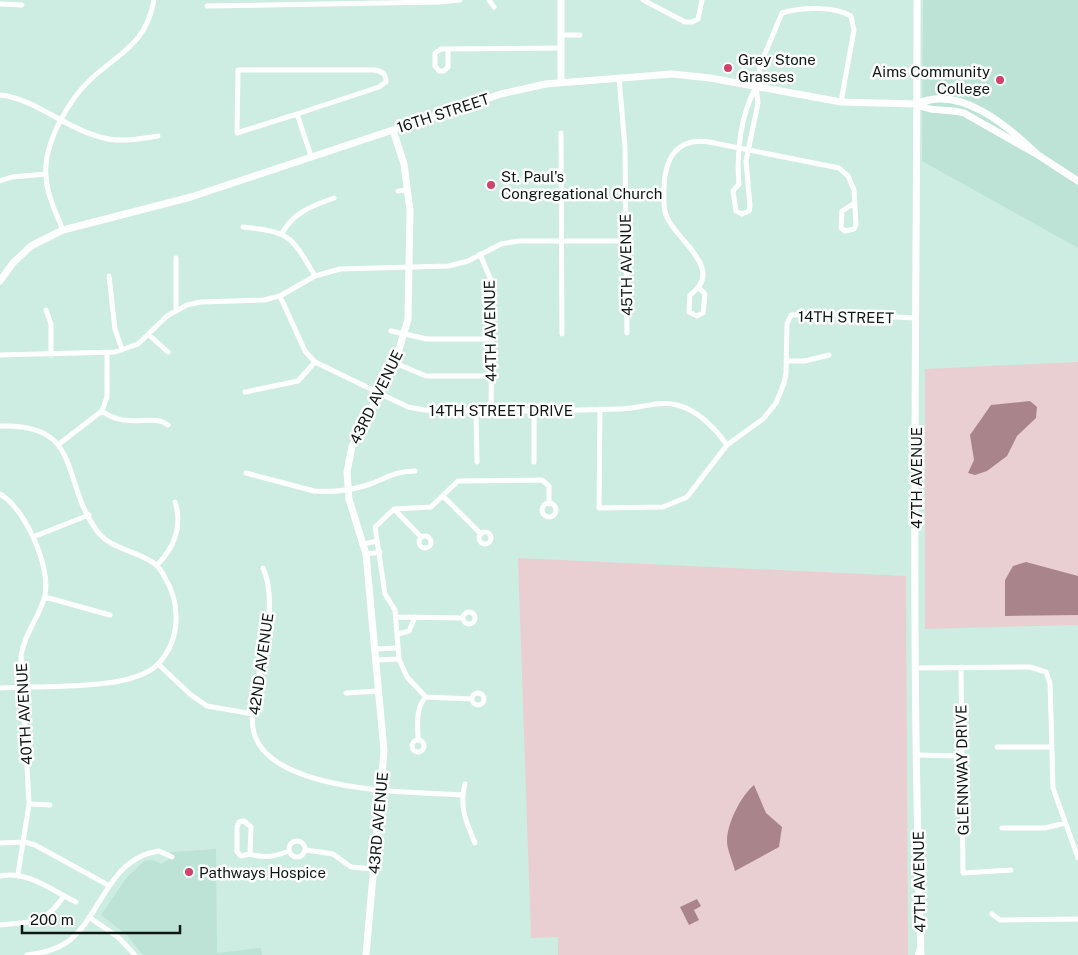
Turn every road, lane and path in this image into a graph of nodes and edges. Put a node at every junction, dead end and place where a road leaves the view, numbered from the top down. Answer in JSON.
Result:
{"nodes":[{"id":1,"x":154,"y":0,"type":"edge"},
{"id":2,"x":460,"y":0,"type":"edge"},
{"id":3,"x":489,"y":0,"type":"edge"},
{"id":4,"x":561,"y":0,"type":"edge"},
{"id":5,"x":644,"y":0,"type":"edge"},
{"id":6,"x":702,"y":0,"type":"edge"},
{"id":7,"x":917,"y":0,"type":"edge"},
{"id":8,"x":439,"y":1,"type":"edge"},
{"id":9,"x":357,"y":2,"type":"edge"},
{"id":10,"x":242,"y":3,"type":"edge"},
{"id":11,"x":0,"y":4,"type":"edge"},
{"id":12,"x":22,"y":4,"type":"dead end"},
{"id":13,"x":207,"y":6,"type":"dead end"},
{"id":14,"x":494,"y":7,"type":"dead end"},
{"id":15,"x":560,"y":35,"type":"junction"},
{"id":16,"x":580,"y":35,"type":"dead end"},
{"id":17,"x":560,"y":48,"type":"junction"},
{"id":18,"x":448,"y":49,"type":"junction"},
{"id":19,"x":435,"y":60,"type":"junction"},
{"id":20,"x":448,"y":60,"type":"junction"},
{"id":21,"x":619,"y":77,"type":"junction"},
{"id":22,"x":561,"y":82,"type":"junction"},
{"id":23,"x":756,"y":86,"type":"junction"},
{"id":24,"x":0,"y":95,"type":"edge"},
{"id":25,"x":841,"y":102,"type":"junction"},
{"id":26,"x":917,"y":104,"type":"junction"},
{"id":27,"x":296,"y":114,"type":"junction"},
{"id":28,"x":61,"y":120,"type":"junction"},
{"id":29,"x":393,"y":130,"type":"junction"},
{"id":30,"x":561,"y":133,"type":"dead end"},
{"id":31,"x":158,"y":136,"type":"dead end"},
{"id":32,"x":740,"y":147,"type":"junction"},
{"id":33,"x":747,"y":149,"type":"junction"},
{"id":34,"x":311,"y":156,"type":"junction"},
{"id":35,"x":46,"y":174,"type":"junction"},
{"id":36,"x":0,"y":181,"type":"edge"},
{"id":37,"x":1078,"y":181,"type":"edge"},
{"id":38,"x":748,"y":183,"type":"junction"},
{"id":39,"x":739,"y":184,"type":"junction"},
{"id":40,"x":408,"y":190,"type":"junction"},
{"id":41,"x":398,"y":191,"type":"dead end"},
{"id":42,"x":334,"y":198,"type":"dead end"},
{"id":43,"x":853,"y":204,"type":"junction"},
{"id":44,"x":243,"y":227,"type":"dead end"},
{"id":45,"x":63,"y":230,"type":"junction"},
{"id":46,"x":282,"y":233,"type":"junction"},
{"id":47,"x":625,"y":240,"type":"junction"},
{"id":48,"x":562,"y":241,"type":"junction"},
{"id":49,"x":480,"y":254,"type":"junction"},
{"id":50,"x":176,"y":258,"type":"dead end"},
{"id":51,"x":410,"y":268,"type":"junction"},
{"id":52,"x":109,"y":276,"type":"dead end"},
{"id":53,"x":315,"y":276,"type":"junction"},
{"id":54,"x":0,"y":281,"type":"edge"},
{"id":55,"x":699,"y":288,"type":"junction"},
{"id":56,"x":280,"y":296,"type":"junction"},
{"id":57,"x":46,"y":310,"type":"dead end"},
{"id":58,"x":176,"y":310,"type":"junction"},
{"id":59,"x":915,"y":318,"type":"junction"},
{"id":60,"x":391,"y":331,"type":"dead end"},
{"id":61,"x":627,"y":333,"type":"dead end"},
{"id":62,"x":405,"y":334,"type":"junction"},
{"id":63,"x":562,"y":334,"type":"dead end"},
{"id":64,"x":149,"y":335,"type":"junction"},
{"id":65,"x":491,"y":339,"type":"junction"},
{"id":66,"x":122,"y":350,"type":"junction"},
{"id":67,"x":168,"y":352,"type":"dead end"},
{"id":68,"x":107,"y":353,"type":"junction"},
{"id":69,"x":0,"y":355,"type":"edge"},
{"id":70,"x":51,"y":355,"type":"junction"},
{"id":71,"x":830,"y":355,"type":"dead end"},
{"id":72,"x":786,"y":361,"type":"junction"},
{"id":73,"x":315,"y":362,"type":"junction"},
{"id":74,"x":395,"y":363,"type":"junction"},
{"id":75,"x":491,"y":376,"type":"junction"},
{"id":76,"x":245,"y":392,"type":"dead end"},
{"id":77,"x":378,"y":394,"type":"junction"},
{"id":78,"x":476,"y":410,"type":"junction"},
{"id":79,"x":491,"y":410,"type":"junction"},
{"id":80,"x":534,"y":410,"type":"junction"},
{"id":81,"x":600,"y":410,"type":"junction"},
{"id":82,"x":102,"y":411,"type":"junction"},
{"id":83,"x":168,"y":425,"type":"dead end"},
{"id":84,"x":0,"y":426,"type":"edge"},
{"id":85,"x":59,"y":444,"type":"junction"},
{"id":86,"x":727,"y":444,"type":"junction"},
{"id":87,"x":477,"y":462,"type":"dead end"},
{"id":88,"x":534,"y":462,"type":"dead end"},
{"id":89,"x":415,"y":471,"type":"dead end"},
{"id":90,"x":246,"y":473,"type":"dead end"},
{"id":91,"x":348,"y":490,"type":"junction"},
{"id":92,"x":0,"y":494,"type":"edge"},
{"id":93,"x":443,"y":496,"type":"junction"},
{"id":94,"x":175,"y":502,"type":"dead end"},
{"id":95,"x":549,"y":504,"type":"dead end"},
{"id":96,"x":394,"y":509,"type":"junction"},
{"id":97,"x":89,"y":515,"type":"junction"},
{"id":98,"x":481,"y":534,"type":"dead end"},
{"id":99,"x":33,"y":537,"type":"junction"},
{"id":100,"x":421,"y":537,"type":"dead end"},
{"id":101,"x":377,"y":541,"type":"junction"},
{"id":102,"x":364,"y":544,"type":"junction"},
{"id":103,"x":380,"y":552,"type":"junction"},
{"id":104,"x":366,"y":554,"type":"junction"},
{"id":105,"x":157,"y":565,"type":"junction"},
{"id":106,"x":263,"y":568,"type":"dead end"},
{"id":107,"x":45,"y":597,"type":"junction"},
{"id":108,"x":110,"y":615,"type":"dead end"},
{"id":109,"x":396,"y":617,"type":"junction"},
{"id":110,"x":415,"y":618,"type":"junction"},
{"id":111,"x":462,"y":618,"type":"dead end"},
{"id":112,"x":398,"y":634,"type":"junction"},
{"id":113,"x":398,"y":648,"type":"junction"},
{"id":114,"x":374,"y":649,"type":"junction"},
{"id":115,"x":375,"y":660,"type":"junction"},
{"id":116,"x":399,"y":660,"type":"junction"},
{"id":117,"x":158,"y":664,"type":"junction"},
{"id":118,"x":916,"y":668,"type":"junction"},
{"id":119,"x":961,"y":668,"type":"junction"},
{"id":120,"x":22,"y":686,"type":"junction"},
{"id":121,"x":0,"y":688,"type":"edge"},
{"id":122,"x":378,"y":691,"type":"junction"},
{"id":123,"x":346,"y":693,"type":"dead end"},
{"id":124,"x":426,"y":697,"type":"junction"},
{"id":125,"x":472,"y":699,"type":"dead end"},
{"id":126,"x":253,"y":714,"type":"junction"},
{"id":127,"x":418,"y":740,"type":"dead end"},
{"id":128,"x":997,"y":747,"type":"dead end"},
{"id":129,"x":1051,"y":747,"type":"junction"},
{"id":130,"x":917,"y":755,"type":"junction"},
{"id":131,"x":962,"y":756,"type":"junction"},
{"id":132,"x":465,"y":784,"type":"dead end"},
{"id":133,"x":380,"y":788,"type":"junction"},
{"id":134,"x":462,"y":795,"type":"junction"},
{"id":135,"x":28,"y":804,"type":"junction"},
{"id":136,"x":50,"y":805,"type":"dead end"},
{"id":137,"x":1065,"y":823,"type":"junction"},
{"id":138,"x":1002,"y":828,"type":"dead end"},
{"id":139,"x":24,"y":842,"type":"junction"},
{"id":140,"x":0,"y":843,"type":"edge"},
{"id":141,"x":475,"y":843,"type":"dead end"},
{"id":142,"x":306,"y":850,"type":"junction"},
{"id":143,"x":289,"y":851,"type":"junction"},
{"id":144,"x":250,"y":854,"type":"junction"},
{"id":145,"x":172,"y":857,"type":"dead end"},
{"id":146,"x":1078,"y":858,"type":"edge"},
{"id":147,"x":374,"y":869,"type":"junction"},
{"id":148,"x":1010,"y":870,"type":"dead end"},
{"id":149,"x":18,"y":874,"type":"junction"},
{"id":150,"x":0,"y":876,"type":"edge"},
{"id":151,"x":108,"y":885,"type":"junction"},
{"id":152,"x":64,"y":896,"type":"junction"},
{"id":153,"x":76,"y":902,"type":"dead end"},
{"id":154,"x":992,"y":914,"type":"dead end"},
{"id":155,"x":89,"y":917,"type":"junction"},
{"id":156,"x":1078,"y":919,"type":"edge"},
{"id":157,"x":0,"y":925,"type":"edge"},
{"id":158,"x":920,"y":954,"type":"edge"},
{"id":159,"x":27,"y":955,"type":"edge"},
{"id":160,"x":135,"y":955,"type":"edge"},
{"id":161,"x":366,"y":955,"type":"edge"}],
"edges":[{"from":1,"to":28,"type":"street"},
{"from":2,"to":8,"type":"street"},
{"from":3,"to":14,"type":"street"},
{"from":4,"to":15,"type":"main road"},
{"from":5,"to":6,"type":"street"},
{"from":7,"to":26,"type":"main road","name":"47TH AVENUE"},
{"from":8,"to":9,"type":"street"},
{"from":9,"to":10,"type":"street"},
{"from":10,"to":13,"type":"street"},
{"from":11,"to":12,"type":"street"},
{"from":15,"to":16,"type":"street"},
{"from":15,"to":17,"type":"main road"},
{"from":17,"to":18,"type":"street"},
{"from":17,"to":22,"type":"main road"},
{"from":18,"to":19,"type":"street"},
{"from":18,"to":20,"type":"street"},
{"from":19,"to":20,"type":"street"},
{"from":19,"to":20,"type":"street"},
{"from":21,"to":22,"type":"main road","name":"16TH STREET"},
{"from":21,"to":23,"type":"main road","name":"16TH STREET"},
{"from":21,"to":47,"type":"street","name":"45TH AVENUE"},
{"from":22,"to":29,"type":"main road","name":"16TH STREET"},
{"from":23,"to":25,"type":"main road","name":"16TH STREET"},
{"from":23,"to":25,"type":"street"},
{"from":23,"to":32,"type":"street"},
{"from":23,"to":33,"type":"street"},
{"from":24,"to":28,"type":"street"},
{"from":25,"to":26,"type":"main road","name":"16TH STREET"},
{"from":26,"to":37,"type":"main road","name":"16TH STREET"},
{"from":26,"to":59,"type":"main road","name":"47TH AVENUE"},
{"from":27,"to":27,"type":"street"},
{"from":27,"to":34,"type":"street"},
{"from":28,"to":31,"type":"street"},
{"from":28,"to":35,"type":"street"},
{"from":29,"to":34,"type":"main road","name":"16TH STREET"},
{"from":29,"to":40,"type":"main road","name":"43RD AVENUE"},
{"from":30,"to":48,"type":"street"},
{"from":32,"to":33,"type":"street"},
{"from":32,"to":39,"type":"street"},
{"from":32,"to":55,"type":"street"},
{"from":33,"to":38,"type":"street"},
{"from":33,"to":43,"type":"street"},
{"from":34,"to":45,"type":"main road","name":"16TH STREET"},
{"from":35,"to":36,"type":"street"},
{"from":35,"to":45,"type":"street"},
{"from":38,"to":39,"type":"street"},
{"from":38,"to":39,"type":"street"},
{"from":40,"to":41,"type":"street"},
{"from":40,"to":51,"type":"main road","name":"43RD AVENUE"},
{"from":42,"to":46,"type":"street"},
{"from":43,"to":43,"type":"street"},
{"from":44,"to":46,"type":"street"},
{"from":45,"to":54,"type":"main road","name":"16TH STREET"},
{"from":46,"to":53,"type":"street"},
{"from":47,"to":48,"type":"street"},
{"from":47,"to":61,"type":"street","name":"45TH AVENUE"},
{"from":48,"to":49,"type":"street"},
{"from":48,"to":63,"type":"street"},
{"from":49,"to":51,"type":"street"},
{"from":49,"to":65,"type":"street","name":"44TH AVENUE"},
{"from":50,"to":58,"type":"street"},
{"from":51,"to":53,"type":"street"},
{"from":51,"to":62,"type":"main road","name":"43RD AVENUE"},
{"from":52,"to":66,"type":"street"},
{"from":53,"to":56,"type":"street"},
{"from":55,"to":55,"type":"street"},
{"from":56,"to":58,"type":"street"},
{"from":56,"to":73,"type":"street","name":"14TH STREET DRIVE"},
{"from":57,"to":70,"type":"street"},
{"from":58,"to":64,"type":"street"},
{"from":59,"to":72,"type":"street","name":"14TH STREET"},
{"from":59,"to":118,"type":"main road","name":"47TH AVENUE"},
{"from":60,"to":62,"type":"street"},
{"from":62,"to":65,"type":"street"},
{"from":62,"to":74,"type":"main road","name":"43RD AVENUE"},
{"from":64,"to":66,"type":"street"},
{"from":64,"to":67,"type":"street"},
{"from":65,"to":75,"type":"street","name":"44TH AVENUE"},
{"from":66,"to":68,"type":"street"},
{"from":68,"to":70,"type":"street"},
{"from":68,"to":82,"type":"street"},
{"from":69,"to":70,"type":"street"},
{"from":71,"to":72,"type":"street"},
{"from":72,"to":86,"type":"street","name":"14TH STREET"},
{"from":73,"to":76,"type":"street"},
{"from":73,"to":77,"type":"street","name":"14TH STREET DRIVE"},
{"from":74,"to":75,"type":"street"},
{"from":74,"to":77,"type":"main road","name":"43RD AVENUE"},
{"from":75,"to":79,"type":"street","name":"44TH AVENUE"},
{"from":77,"to":78,"type":"street","name":"14TH STREET DRIVE"},
{"from":77,"to":91,"type":"main road","name":"43RD AVENUE"},
{"from":78,"to":79,"type":"street","name":"14TH STREET DRIVE"},
{"from":78,"to":87,"type":"street"},
{"from":79,"to":80,"type":"street","name":"14TH STREET DRIVE"},
{"from":80,"to":81,"type":"street","name":"14TH STREET DRIVE"},
{"from":80,"to":88,"type":"street"},
{"from":81,"to":86,"type":"street","name":"14TH STREET DRIVE"},
{"from":81,"to":86,"type":"street","name":"14TH STREET"},
{"from":82,"to":83,"type":"street"},
{"from":82,"to":85,"type":"street"},
{"from":84,"to":85,"type":"street"},
{"from":85,"to":97,"type":"street"},
{"from":89,"to":91,"type":"street"},
{"from":90,"to":91,"type":"street"},
{"from":91,"to":102,"type":"main road","name":"43RD AVENUE"},
{"from":92,"to":99,"type":"street","name":"40TH AVENUE"},
{"from":93,"to":95,"type":"street"},
{"from":93,"to":96,"type":"street"},
{"from":93,"to":98,"type":"street"},
{"from":94,"to":105,"type":"street"},
{"from":96,"to":100,"type":"street"},
{"from":96,"to":101,"type":"street"},
{"from":97,"to":99,"type":"street"},
{"from":97,"to":105,"type":"street"},
{"from":99,"to":107,"type":"street","name":"40TH AVENUE"},
{"from":101,"to":102,"type":"street"},
{"from":101,"to":103,"type":"street"},
{"from":102,"to":104,"type":"main road","name":"43RD AVENUE"},
{"from":103,"to":104,"type":"street"},
{"from":103,"to":109,"type":"street"},
{"from":104,"to":114,"type":"main road","name":"43RD AVENUE"},
{"from":105,"to":117,"type":"street"},
{"from":106,"to":126,"type":"street","name":"42ND AVENUE"},
{"from":107,"to":108,"type":"street"},
{"from":107,"to":120,"type":"street","name":"40TH AVENUE"},
{"from":109,"to":110,"type":"street"},
{"from":109,"to":112,"type":"street"},
{"from":110,"to":111,"type":"street"},
{"from":110,"to":112,"type":"street"},
{"from":112,"to":113,"type":"street"},
{"from":113,"to":114,"type":"street"},
{"from":113,"to":116,"type":"street"},
{"from":114,"to":115,"type":"main road","name":"43RD AVENUE"},
{"from":115,"to":116,"type":"street"},
{"from":115,"to":122,"type":"main road","name":"43RD AVENUE"},
{"from":116,"to":124,"type":"street"},
{"from":117,"to":120,"type":"street"},
{"from":117,"to":126,"type":"street"},
{"from":118,"to":119,"type":"street"},
{"from":118,"to":130,"type":"main road","name":"47TH AVENUE"},
{"from":119,"to":129,"type":"street"},
{"from":119,"to":131,"type":"street","name":"GLENNWAY DRIVE"},
{"from":120,"to":121,"type":"street"},
{"from":120,"to":135,"type":"street","name":"40TH AVENUE"},
{"from":122,"to":123,"type":"street"},
{"from":122,"to":133,"type":"main road","name":"43RD AVENUE"},
{"from":124,"to":125,"type":"street"},
{"from":124,"to":127,"type":"street"},
{"from":126,"to":133,"type":"street","name":"42ND AVENUE"},
{"from":128,"to":129,"type":"street"},
{"from":129,"to":137,"type":"street"},
{"from":130,"to":131,"type":"street"},
{"from":130,"to":158,"type":"main road","name":"47TH AVENUE"},
{"from":131,"to":148,"type":"street","name":"GLENNWAY DRIVE"},
{"from":132,"to":134,"type":"street"},
{"from":133,"to":134,"type":"street","name":"42ND AVENUE"},
{"from":133,"to":147,"type":"main road","name":"43RD AVENUE"},
{"from":134,"to":141,"type":"street"},
{"from":135,"to":136,"type":"street"},
{"from":135,"to":139,"type":"street","name":"40TH AVENUE"},
{"from":137,"to":138,"type":"street"},
{"from":137,"to":146,"type":"street"},
{"from":139,"to":140,"type":"street"},
{"from":139,"to":149,"type":"street","name":"40TH AVENUE"},
{"from":139,"to":151,"type":"street"},
{"from":142,"to":143,"type":"street"},
{"from":142,"to":143,"type":"street"},
{"from":142,"to":147,"type":"street"},
{"from":143,"to":144,"type":"street"},
{"from":144,"to":144,"type":"street"},
{"from":145,"to":151,"type":"street"},
{"from":147,"to":161,"type":"main road","name":"43RD AVENUE"},
{"from":149,"to":150,"type":"street"},
{"from":149,"to":152,"type":"street"},
{"from":151,"to":155,"type":"street"},
{"from":152,"to":153,"type":"street"},
{"from":152,"to":157,"type":"street"},
{"from":154,"to":156,"type":"street"},
{"from":155,"to":159,"type":"street"},
{"from":155,"to":160,"type":"street"}]}
